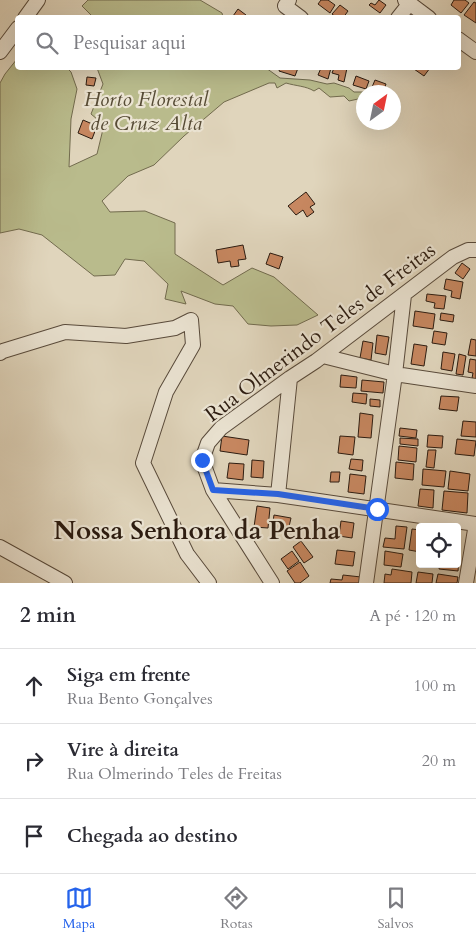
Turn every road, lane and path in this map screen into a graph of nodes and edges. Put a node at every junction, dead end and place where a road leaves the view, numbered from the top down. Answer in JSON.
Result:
{"nodes":[{"id":1,"x":38,"y":0,"type":"edge"},
{"id":2,"x":289,"y":0,"type":"edge"},
{"id":3,"x":407,"y":2,"type":"edge"},
{"id":4,"x":27,"y":15,"type":"edge"},
{"id":5,"x":297,"y":15,"type":"edge"},
{"id":6,"x":400,"y":15,"type":"edge"},
{"id":7,"x":425,"y":15,"type":"edge"},
{"id":8,"x":15,"y":32,"type":"edge"},
{"id":9,"x":461,"y":41,"type":"edge"},
{"id":10,"x":0,"y":52,"type":"edge"},
{"id":11,"x":476,"y":52,"type":"edge"},
{"id":12,"x":476,"y":250,"type":"edge"},
{"id":13,"x":404,"y":295,"type":"junction"},
{"id":14,"x":0,"y":353,"type":"edge"},
{"id":15,"x":323,"y":356,"type":"junction"},
{"id":16,"x":395,"y":374,"type":"junction"},
{"id":17,"x":290,"y":378,"type":"junction"},
{"id":18,"x":476,"y":386,"type":"edge"},
{"id":19,"x":213,"y":490,"type":"junction"},
{"id":20,"x":278,"y":494,"type":"junction"},
{"id":21,"x":377,"y":509,"type":"junction"},
{"id":22,"x":476,"y":524,"type":"edge"},
{"id":23,"x":0,"y":547,"type":"edge"},
{"id":24,"x":65,"y":583,"type":"edge"},
{"id":25,"x":209,"y":583,"type":"edge"},
{"id":26,"x":272,"y":583,"type":"edge"},
{"id":27,"x":366,"y":583,"type":"edge"},
{"id":28,"x":466,"y":583,"type":"edge"}],
"edges":[{"from":1,"to":4,"type":"street"},
{"from":2,"to":5,"type":"street"},
{"from":3,"to":6,"type":"street"},
{"from":3,"to":7,"type":"street"},
{"from":8,"to":10,"type":"street"},
{"from":9,"to":11,"type":"street"},
{"from":12,"to":13,"type":"street","name":"Rua Olmerindo Teles de Freitas"},
{"from":13,"to":15,"type":"street","name":"Rua Olmerindo Teles de Freitas"},
{"from":13,"to":16,"type":"street"},
{"from":14,"to":25,"type":"street"},
{"from":15,"to":16,"type":"street"},
{"from":15,"to":17,"type":"street","name":"Rua Olmerindo Teles de Freitas"},
{"from":16,"to":18,"type":"street"},
{"from":16,"to":21,"type":"street"},
{"from":17,"to":19,"type":"street","name":"Rua Olmerindo Teles de Freitas"},
{"from":17,"to":20,"type":"street"},
{"from":19,"to":20,"type":"street"},
{"from":19,"to":26,"type":"street","name":"Rua Olmerindo Teles de Freitas"},
{"from":20,"to":21,"type":"street"},
{"from":21,"to":22,"type":"street"},
{"from":21,"to":27,"type":"street"},
{"from":22,"to":28,"type":"street"},
{"from":23,"to":24,"type":"street"}]}
